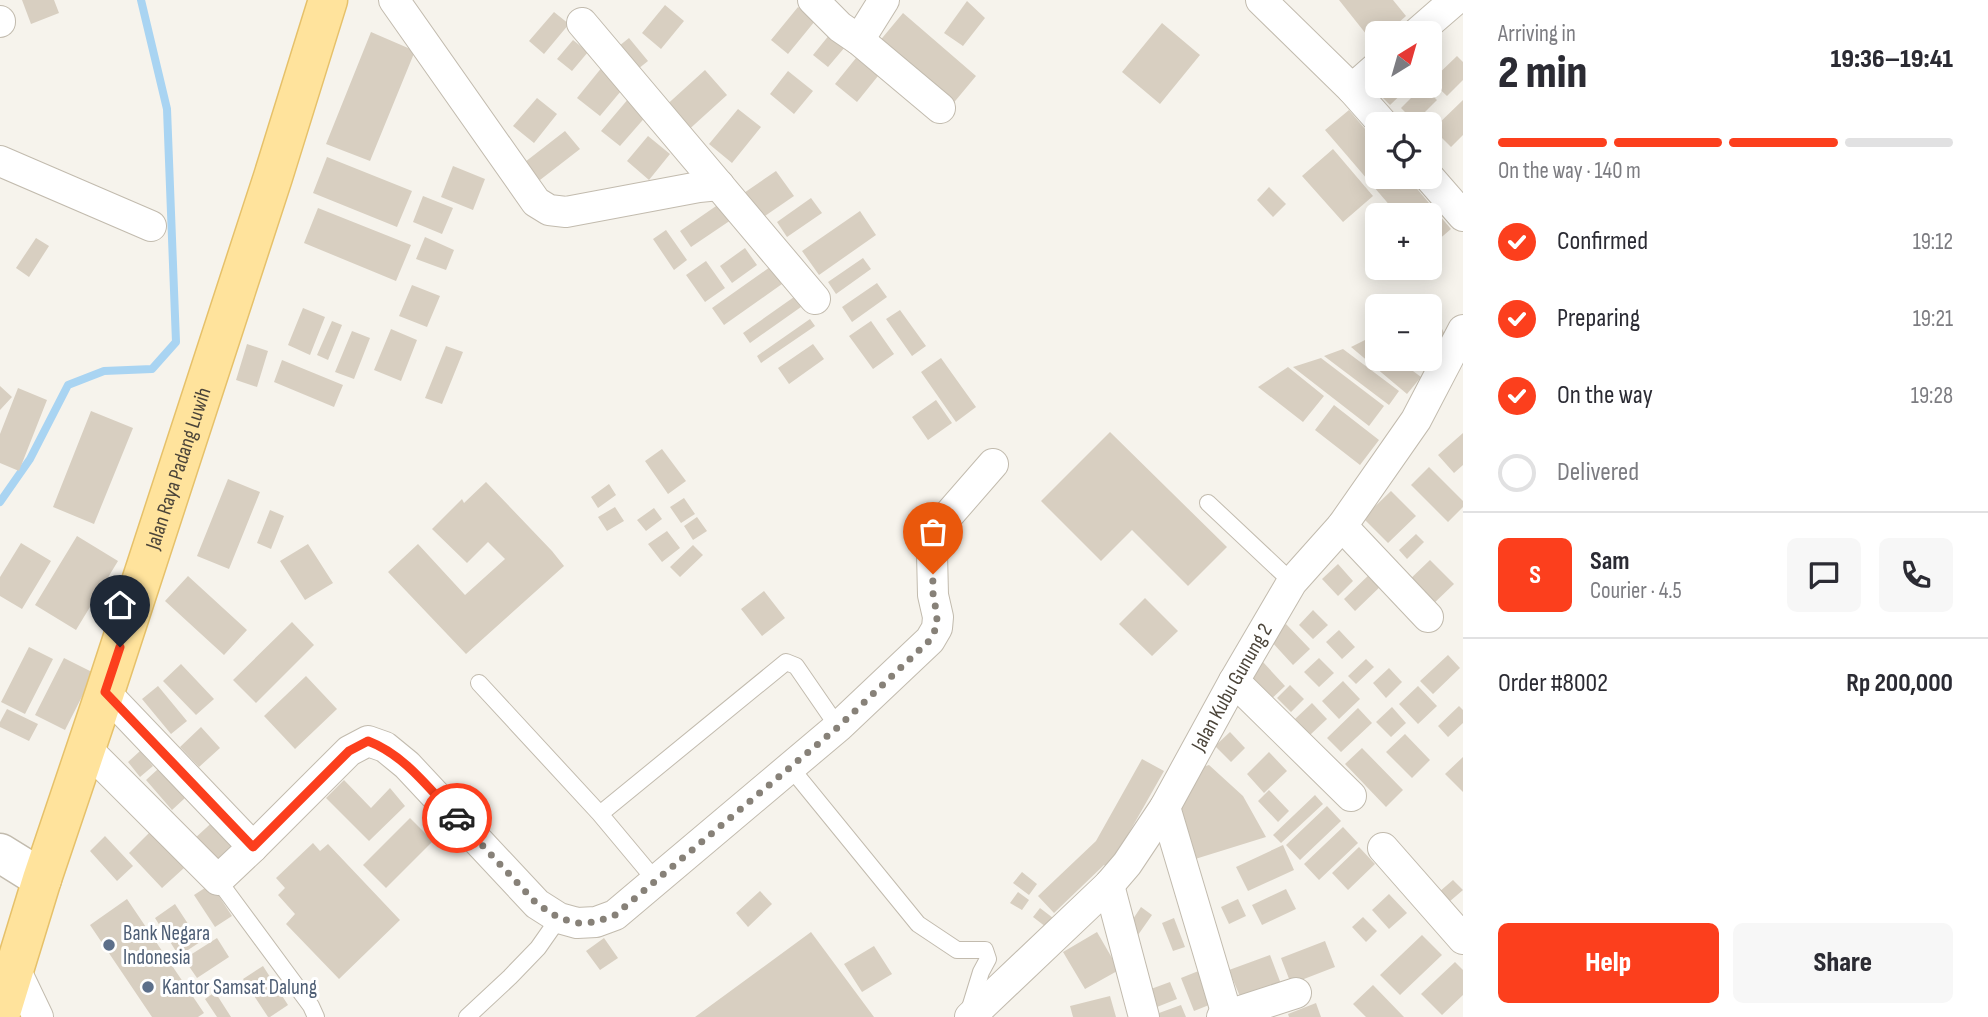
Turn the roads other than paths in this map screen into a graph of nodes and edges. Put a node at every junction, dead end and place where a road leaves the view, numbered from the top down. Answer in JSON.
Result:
{"nodes":[{"id":1,"x":327,"y":0,"type":"edge"},
{"id":2,"x":394,"y":0,"type":"edge"},
{"id":3,"x":813,"y":0,"type":"edge"},
{"id":4,"x":884,"y":0,"type":"edge"},
{"id":5,"x":1261,"y":0,"type":"edge"},
{"id":6,"x":1455,"y":0,"type":"edge"},
{"id":7,"x":1430,"y":21,"type":"edge"},
{"id":8,"x":582,"y":23,"type":"dead end"},
{"id":9,"x":859,"y":40,"type":"junction"},
{"id":10,"x":1365,"y":78,"type":"edge"},
{"id":11,"x":1352,"y":89,"type":"junction"},
{"id":12,"x":940,"y":108,"type":"dead end"},
{"id":13,"x":1372,"y":112,"type":"edge"},
{"id":14,"x":0,"y":161,"type":"edge"},
{"id":15,"x":719,"y":185,"type":"junction"},
{"id":16,"x":1440,"y":189,"type":"edge"},
{"id":17,"x":1463,"y":214,"type":"edge"},
{"id":18,"x":151,"y":226,"type":"dead end"},
{"id":19,"x":815,"y":299,"type":"dead end"},
{"id":20,"x":1463,"y":330,"type":"edge"},
{"id":21,"x":993,"y":464,"type":"dead end"},
{"id":22,"x":1208,"y":503,"type":"dead end"},
{"id":23,"x":1342,"y":526,"type":"junction"},
{"id":24,"x":1292,"y":582,"type":"junction"},
{"id":25,"x":1428,"y":617,"type":"dead end"},
{"id":26,"x":1234,"y":681,"type":"junction"},
{"id":27,"x":479,"y":683,"type":"dead end"},
{"id":28,"x":105,"y":692,"type":"junction"},
{"id":29,"x":838,"y":727,"type":"junction"},
{"id":30,"x":86,"y":748,"type":"junction"},
{"id":31,"x":790,"y":767,"type":"junction"},
{"id":32,"x":1351,"y":796,"type":"dead end"},
{"id":33,"x":1165,"y":807,"type":"junction"},
{"id":34,"x":600,"y":814,"type":"junction"},
{"id":35,"x":253,"y":847,"type":"junction"},
{"id":36,"x":1383,"y":848,"type":"dead end"},
{"id":37,"x":0,"y":853,"type":"edge"},
{"id":38,"x":42,"y":879,"type":"junction"},
{"id":39,"x":218,"y":880,"type":"junction"},
{"id":40,"x":656,"y":881,"type":"junction"},
{"id":41,"x":1109,"y":886,"type":"junction"},
{"id":42,"x":559,"y":918,"type":"junction"},
{"id":43,"x":1463,"y":939,"type":"edge"},
{"id":44,"x":15,"y":969,"type":"junction"},
{"id":45,"x":1296,"y":993,"type":"dead end"},
{"id":46,"x":0,"y":1016,"type":"edge"},
{"id":47,"x":1224,"y":1016,"type":"edge"},
{"id":48,"x":38,"y":1017,"type":"edge"},
{"id":49,"x":316,"y":1017,"type":"edge"},
{"id":50,"x":467,"y":1017,"type":"edge"},
{"id":51,"x":968,"y":1017,"type":"edge"},
{"id":52,"x":1144,"y":1017,"type":"edge"}],
"edges":[{"from":1,"to":28,"type":"main road","name":"Jalan Raya Padang Luwih"},
{"from":2,"to":15,"type":"street"},
{"from":3,"to":9,"type":"street"},
{"from":4,"to":9,"type":"street"},
{"from":5,"to":11,"type":"street"},
{"from":6,"to":7,"type":"street"},
{"from":8,"to":15,"type":"street"},
{"from":9,"to":12,"type":"street"},
{"from":10,"to":11,"type":"street"},
{"from":11,"to":13,"type":"street"},
{"from":14,"to":18,"type":"street"},
{"from":15,"to":19,"type":"street"},
{"from":16,"to":17,"type":"street"},
{"from":20,"to":23,"type":"street","name":"Jalan Kubu Gunung 2"},
{"from":21,"to":29,"type":"street"},
{"from":22,"to":24,"type":"lane"},
{"from":23,"to":24,"type":"street","name":"Jalan Kubu Gunung 2"},
{"from":23,"to":25,"type":"street"},
{"from":24,"to":26,"type":"street","name":"Jalan Kubu Gunung 2"},
{"from":26,"to":32,"type":"street"},
{"from":26,"to":33,"type":"street","name":"Jalan Kubu Gunung 2"},
{"from":27,"to":34,"type":"lane"},
{"from":28,"to":30,"type":"main road","name":"Jalan Raya Padang Luwih"},
{"from":28,"to":35,"type":"street"},
{"from":29,"to":31,"type":"street"},
{"from":29,"to":34,"type":"lane"},
{"from":30,"to":38,"type":"main road","name":"Jalan Raya Padang Luwih"},
{"from":30,"to":39,"type":"street"},
{"from":31,"to":40,"type":"street"},
{"from":31,"to":51,"type":"lane"},
{"from":33,"to":41,"type":"street","name":"Jalan Kubu Gunung 2"},
{"from":33,"to":47,"type":"street"},
{"from":34,"to":40,"type":"lane"},
{"from":35,"to":39,"type":"street"},
{"from":35,"to":42,"type":"street"},
{"from":36,"to":43,"type":"street"},
{"from":37,"to":38,"type":"street"},
{"from":38,"to":44,"type":"main road","name":"Jalan Raya Padang Luwih"},
{"from":39,"to":49,"type":"lane"},
{"from":40,"to":42,"type":"street"},
{"from":41,"to":51,"type":"street","name":"Jalan Kubu Gunung 2"},
{"from":41,"to":52,"type":"street"},
{"from":42,"to":50,"type":"lane"},
{"from":44,"to":46,"type":"main road","name":"Jalan Raya Padang Luwih"},
{"from":44,"to":48,"type":"street"},
{"from":45,"to":47,"type":"street"}]}
